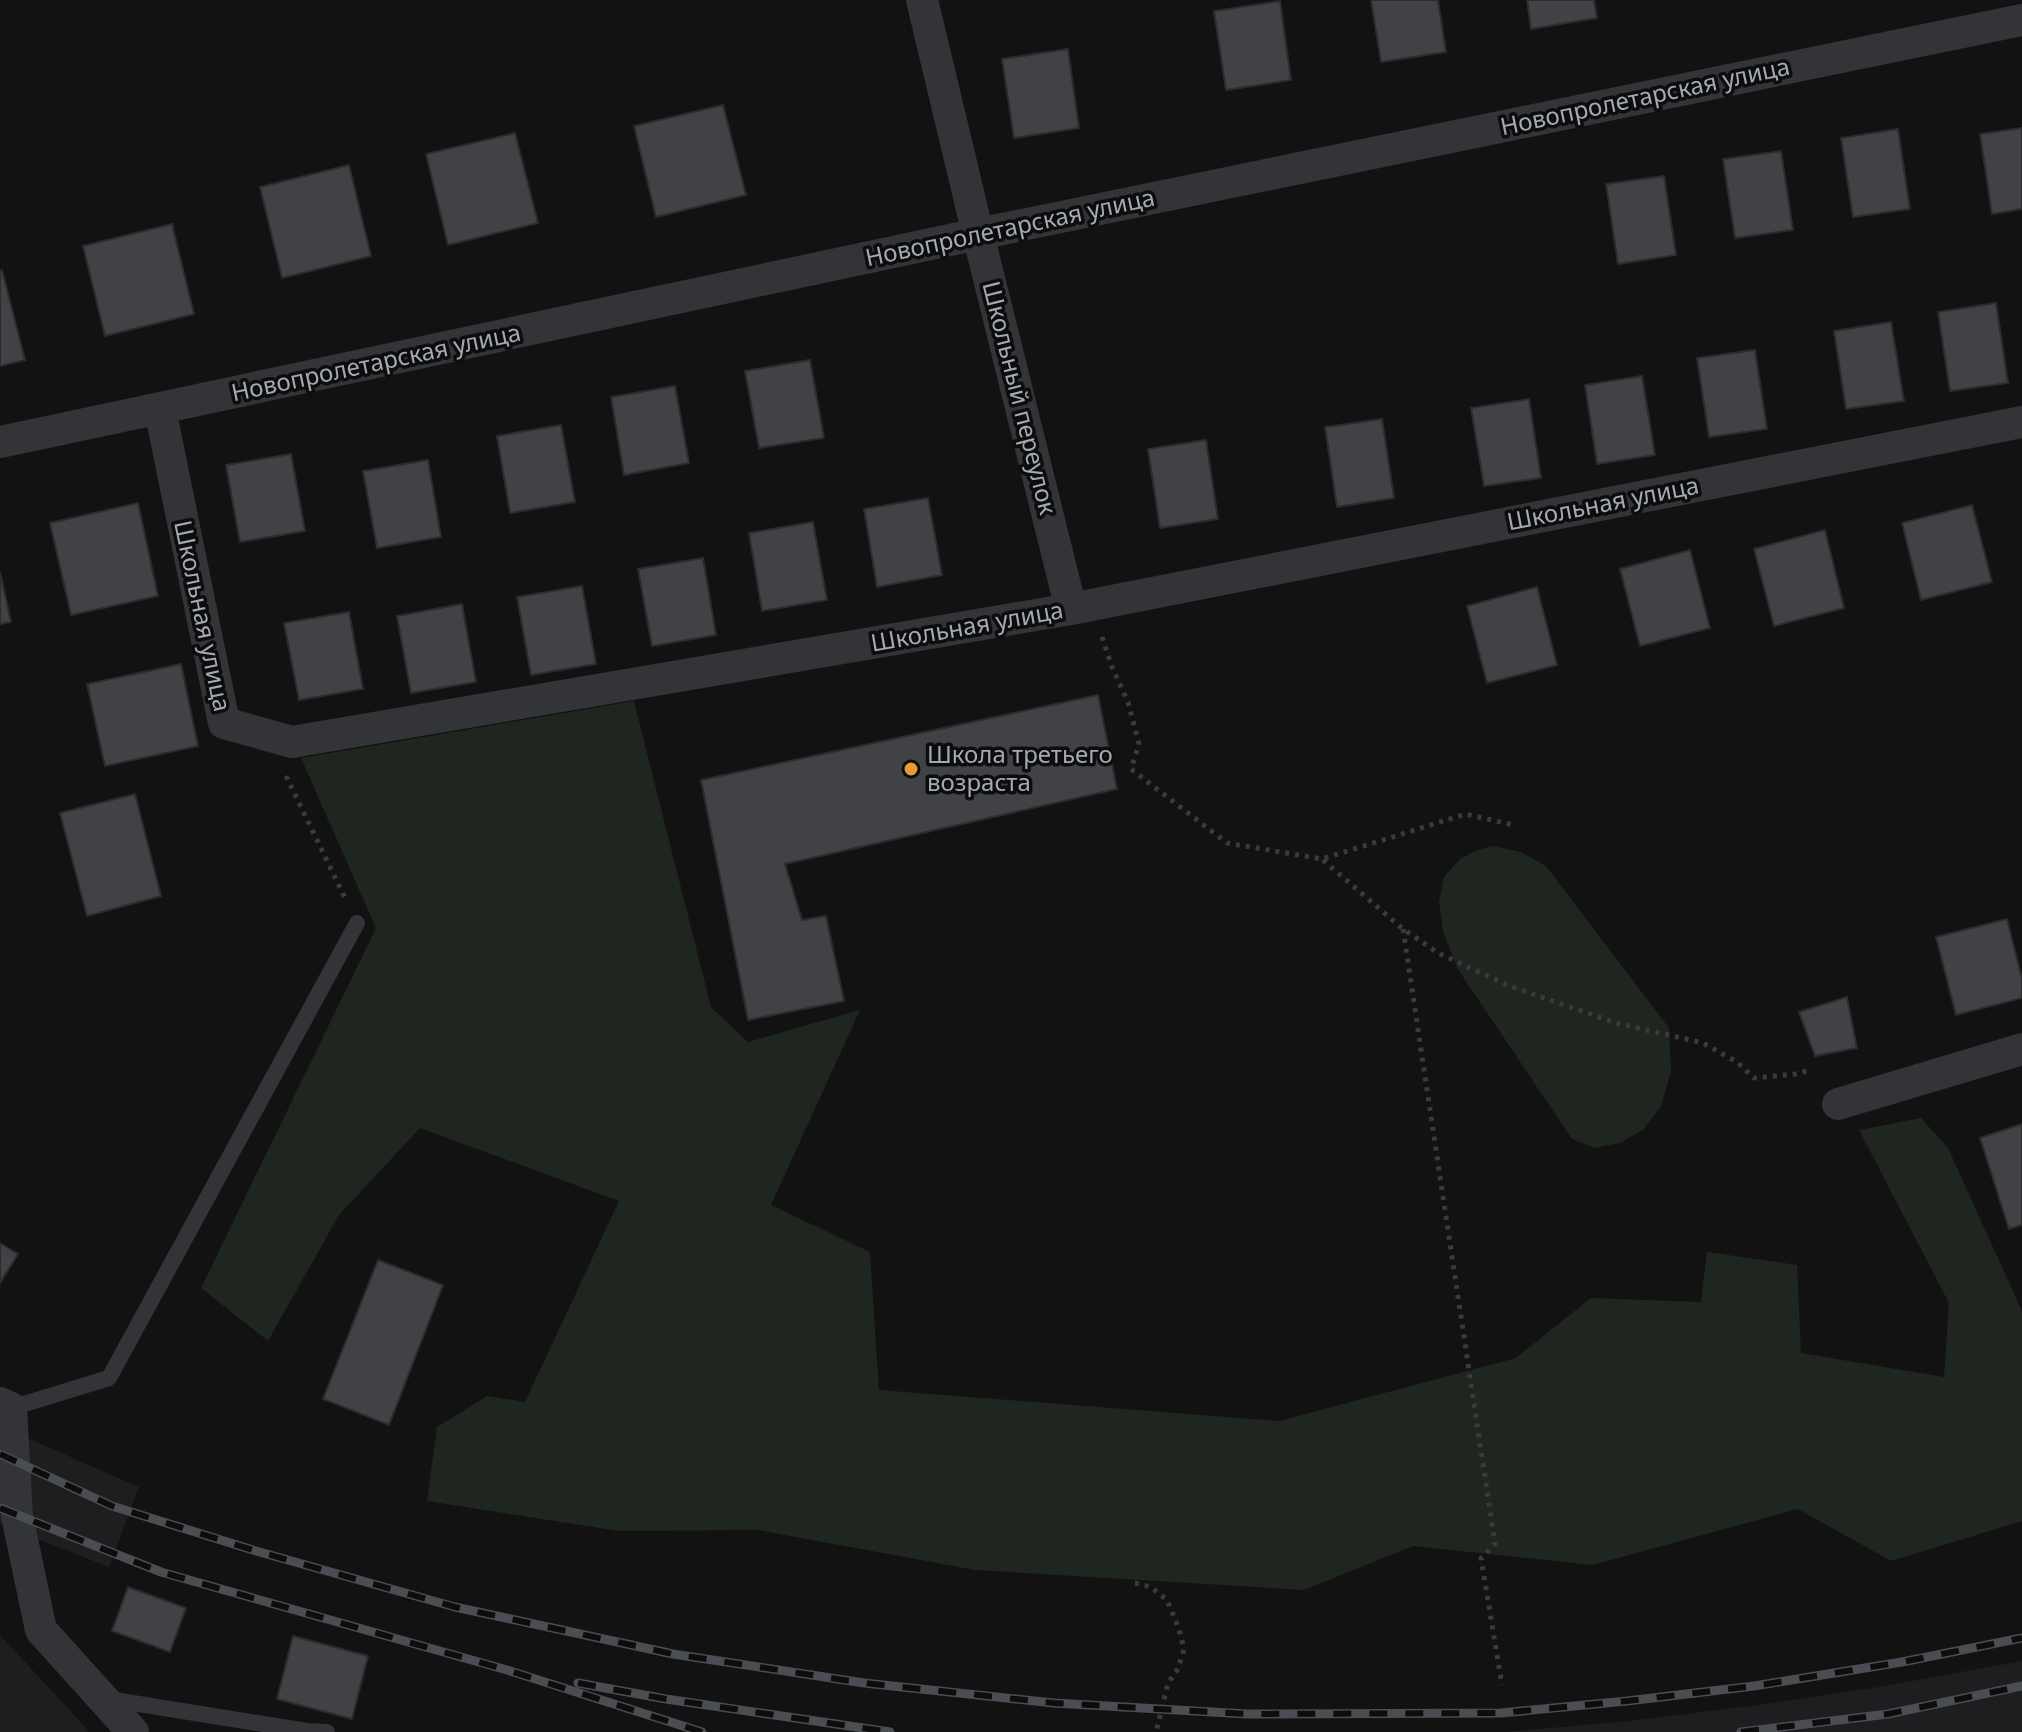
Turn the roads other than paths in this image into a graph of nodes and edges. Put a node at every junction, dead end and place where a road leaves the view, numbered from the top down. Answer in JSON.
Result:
{"nodes":[{"id":1,"x":922,"y":0,"type":"edge"},
{"id":2,"x":2022,"y":20,"type":"edge"},
{"id":3,"x":978,"y":234,"type":"junction"},
{"id":4,"x":160,"y":409,"type":"junction"},
{"id":5,"x":2022,"y":422,"type":"edge"},
{"id":6,"x":0,"y":442,"type":"edge"},
{"id":7,"x":1081,"y":607,"type":"junction"},
{"id":8,"x":357,"y":923,"type":"road end"},
{"id":9,"x":2022,"y":1049,"type":"edge"},
{"id":10,"x":1838,"y":1104,"type":"dead end"},
{"id":11,"x":6,"y":1405,"type":"edge"},
{"id":12,"x":102,"y":1698,"type":"junction"},
{"id":13,"x":133,"y":1732,"type":"edge"},
{"id":14,"x":327,"y":1732,"type":"edge"}],
"edges":[{"from":1,"to":3,"type":"street","name":"Школьный переулок"},
{"from":2,"to":3,"type":"street","name":"Новопролетарская улица"},
{"from":3,"to":4,"type":"street","name":"Новопролетарская улица"},
{"from":3,"to":7,"type":"street","name":"Школьный переулок"},
{"from":4,"to":6,"type":"street","name":"Новопролетарская улица"},
{"from":4,"to":7,"type":"street","name":"Школьная улица"},
{"from":5,"to":7,"type":"street","name":"Школьная улица"},
{"from":8,"to":11,"type":"lane"},
{"from":9,"to":10,"type":"street"},
{"from":11,"to":12,"type":"street"},
{"from":12,"to":13,"type":"street"},
{"from":12,"to":14,"type":"lane"}]}
